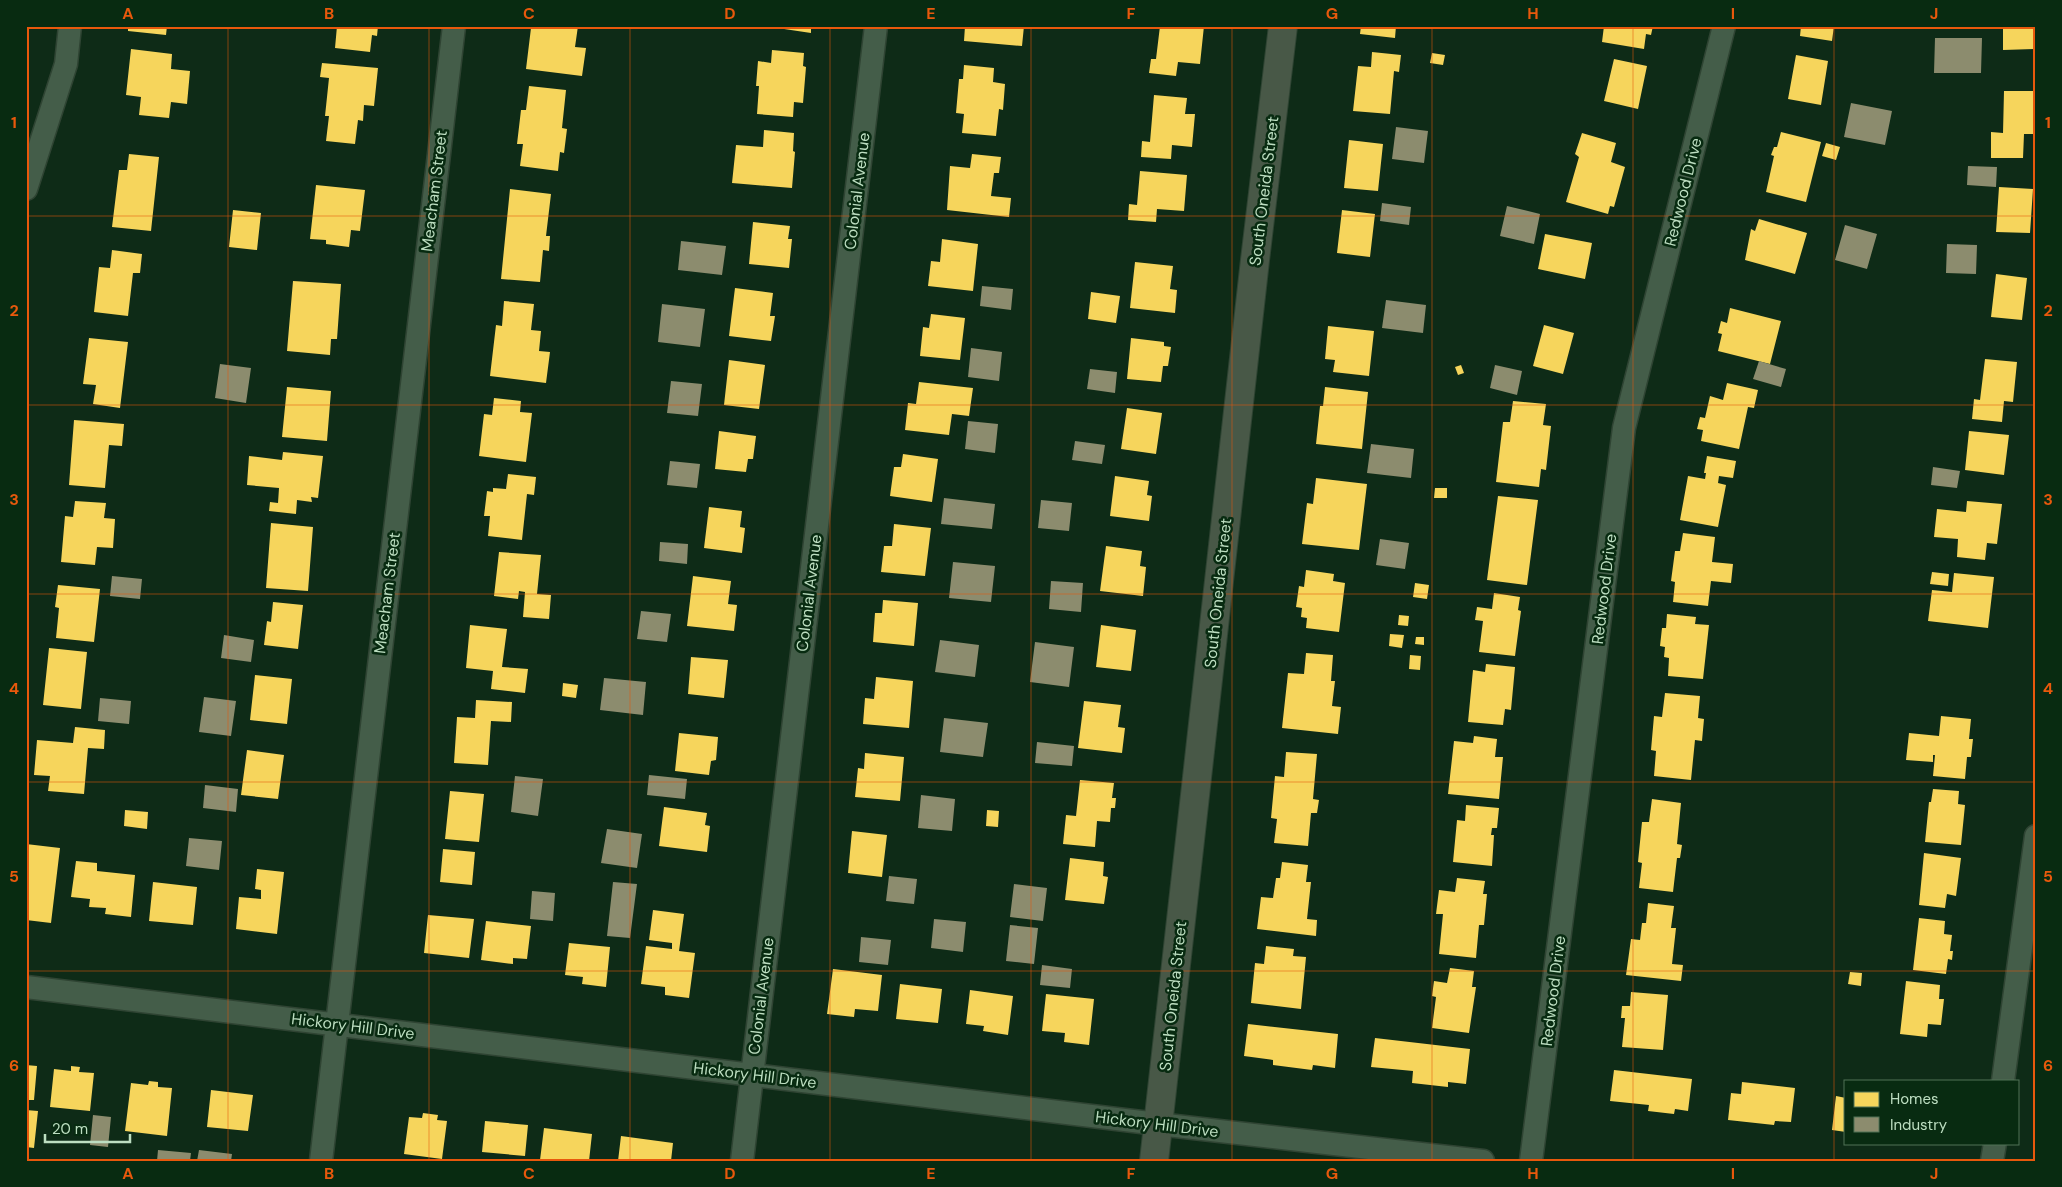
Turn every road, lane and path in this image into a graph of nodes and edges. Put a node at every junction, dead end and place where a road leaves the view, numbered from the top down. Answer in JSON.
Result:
{"nodes":[{"id":1,"x":70,"y":26,"type":"edge"},
{"id":2,"x":454,"y":26,"type":"edge"},
{"id":3,"x":876,"y":26,"type":"edge"},
{"id":4,"x":1283,"y":26,"type":"edge"},
{"id":5,"x":1724,"y":26,"type":"edge"},
{"id":6,"x":26,"y":188,"type":"edge"},
{"id":7,"x":2036,"y":836,"type":"edge"},
{"id":8,"x":26,"y":987,"type":"edge"},
{"id":9,"x":336,"y":1024,"type":"junction"},
{"id":10,"x":752,"y":1075,"type":"junction"},
{"id":11,"x":2003,"y":1080,"type":"edge"},
{"id":12,"x":1158,"y":1124,"type":"junction"},
{"id":13,"x":1995,"y":1144,"type":"edge"},
{"id":14,"x":321,"y":1161,"type":"edge"},
{"id":15,"x":742,"y":1161,"type":"edge"},
{"id":16,"x":1154,"y":1161,"type":"edge"},
{"id":17,"x":1483,"y":1161,"type":"edge"},
{"id":18,"x":1531,"y":1161,"type":"edge"},
{"id":19,"x":1992,"y":1161,"type":"edge"}],
"edges":[{"from":1,"to":6,"type":"street"},
{"from":2,"to":9,"type":"street","name":"Meacham Street"},
{"from":3,"to":10,"type":"street","name":"Colonial Avenue"},
{"from":4,"to":12,"type":"street","name":"South Oneida Street"},
{"from":5,"to":18,"type":"street","name":"Redwood Drive"},
{"from":7,"to":11,"type":"street"},
{"from":8,"to":9,"type":"street","name":"Hickory Hill Drive"},
{"from":9,"to":10,"type":"street","name":"Hickory Hill Drive"},
{"from":9,"to":14,"type":"street","name":"Meacham Street"},
{"from":10,"to":12,"type":"street","name":"Hickory Hill Drive"},
{"from":10,"to":15,"type":"street","name":"Colonial Avenue"},
{"from":12,"to":16,"type":"street","name":"South Oneida Street"},
{"from":12,"to":17,"type":"street","name":"Hickory Hill Drive"},
{"from":13,"to":19,"type":"street"}]}
